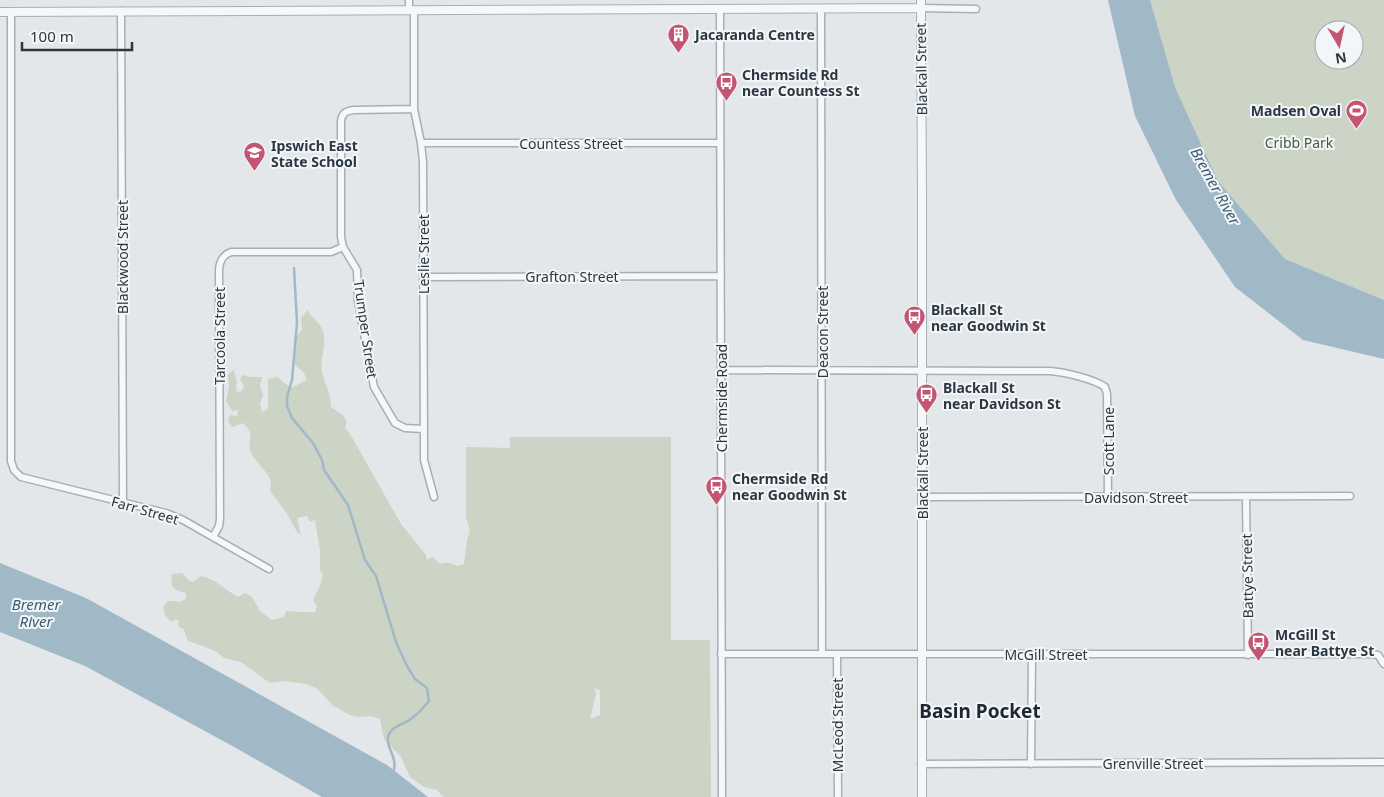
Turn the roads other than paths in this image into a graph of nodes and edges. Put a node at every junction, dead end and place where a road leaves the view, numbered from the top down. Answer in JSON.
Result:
{"nodes":[{"id":1,"x":409,"y":0,"type":"edge"},
{"id":2,"x":720,"y":0,"type":"edge"},
{"id":3,"x":921,"y":4,"type":"edge"},
{"id":4,"x":976,"y":9,"type":"dead end"},
{"id":5,"x":412,"y":10,"type":"junction"},
{"id":6,"x":720,"y":10,"type":"junction"},
{"id":7,"x":821,"y":10,"type":"junction"},
{"id":8,"x":121,"y":11,"type":"junction"},
{"id":9,"x":0,"y":12,"type":"edge"},
{"id":10,"x":11,"y":12,"type":"junction"},
{"id":11,"x":414,"y":109,"type":"junction"},
{"id":12,"x":720,"y":143,"type":"junction"},
{"id":13,"x":421,"y":144,"type":"junction"},
{"id":14,"x":343,"y":247,"type":"junction"},
{"id":15,"x":721,"y":276,"type":"junction"},
{"id":16,"x":423,"y":277,"type":"junction"},
{"id":17,"x":721,"y":370,"type":"junction"},
{"id":18,"x":822,"y":370,"type":"junction"},
{"id":19,"x":922,"y":370,"type":"junction"},
{"id":20,"x":424,"y":429,"type":"junction"},
{"id":21,"x":1108,"y":496,"type":"junction"},
{"id":22,"x":1350,"y":496,"type":"dead end"},
{"id":23,"x":434,"y":497,"type":"dead end"},
{"id":24,"x":922,"y":497,"type":"junction"},
{"id":25,"x":1246,"y":497,"type":"junction"},
{"id":26,"x":123,"y":502,"type":"junction"},
{"id":27,"x":213,"y":537,"type":"junction"},
{"id":28,"x":269,"y":569,"type":"dead end"},
{"id":29,"x":922,"y":653,"type":"junction"},
{"id":30,"x":721,"y":654,"type":"junction"},
{"id":31,"x":822,"y":654,"type":"junction"},
{"id":32,"x":837,"y":654,"type":"junction"},
{"id":33,"x":1032,"y":654,"type":"junction"},
{"id":34,"x":1248,"y":655,"type":"junction"},
{"id":35,"x":1384,"y":664,"type":"edge"},
{"id":36,"x":1384,"y":762,"type":"edge"},
{"id":37,"x":922,"y":764,"type":"junction"},
{"id":38,"x":1031,"y":764,"type":"junction"},
{"id":39,"x":722,"y":797,"type":"edge"},
{"id":40,"x":838,"y":797,"type":"edge"},
{"id":41,"x":922,"y":797,"type":"edge"}],
"edges":[{"from":1,"to":5,"type":"street","name":"Leslie Street"},
{"from":2,"to":6,"type":"street","name":"Chermside Road"},
{"from":3,"to":4,"type":"street"},
{"from":3,"to":7,"type":"street"},
{"from":3,"to":19,"type":"street","name":"Blackall Street"},
{"from":5,"to":6,"type":"street"},
{"from":5,"to":8,"type":"street"},
{"from":5,"to":11,"type":"street","name":"Leslie Street"},
{"from":6,"to":7,"type":"street"},
{"from":6,"to":12,"type":"street","name":"Chermside Road"},
{"from":7,"to":18,"type":"street","name":"Deacon Street"},
{"from":8,"to":10,"type":"street"},
{"from":8,"to":26,"type":"street","name":"Blackwood Street"},
{"from":9,"to":10,"type":"street"},
{"from":10,"to":26,"type":"street","name":"Farr Street"},
{"from":11,"to":13,"type":"street","name":"Leslie Street"},
{"from":11,"to":14,"type":"street","name":"Trumper Street"},
{"from":12,"to":13,"type":"street","name":"Countess Street"},
{"from":12,"to":15,"type":"street","name":"Chermside Road"},
{"from":13,"to":16,"type":"street","name":"Leslie Street"},
{"from":14,"to":20,"type":"street","name":"Trumper Street"},
{"from":14,"to":27,"type":"street","name":"Tarcoola Street"},
{"from":15,"to":16,"type":"street","name":"Grafton Street"},
{"from":15,"to":17,"type":"street","name":"Chermside Road"},
{"from":16,"to":20,"type":"street","name":"Leslie Street"},
{"from":17,"to":18,"type":"street"},
{"from":17,"to":30,"type":"street","name":"Chermside Road"},
{"from":18,"to":19,"type":"street"},
{"from":18,"to":31,"type":"street","name":"Deacon Street"},
{"from":19,"to":21,"type":"street","name":"Scott Lane"},
{"from":19,"to":24,"type":"street","name":"Blackall Street"},
{"from":20,"to":23,"type":"street","name":"Leslie Street"},
{"from":21,"to":24,"type":"street","name":"Davidson Street"},
{"from":21,"to":25,"type":"street","name":"Davidson Street"},
{"from":22,"to":25,"type":"street","name":"Davidson Street"},
{"from":24,"to":29,"type":"street","name":"Blackall Street"},
{"from":25,"to":34,"type":"street","name":"Battye Street"},
{"from":26,"to":27,"type":"street","name":"Farr Street"},
{"from":27,"to":28,"type":"street","name":"Farr Street"},
{"from":29,"to":32,"type":"street","name":"McGill Street"},
{"from":29,"to":33,"type":"street","name":"McGill Street"},
{"from":29,"to":37,"type":"street","name":"Blackall Street"},
{"from":30,"to":31,"type":"street","name":"McGill Street"},
{"from":30,"to":39,"type":"street","name":"Chermside Road"},
{"from":31,"to":32,"type":"street","name":"McGill Street"},
{"from":32,"to":40,"type":"street","name":"McLeod Street"},
{"from":33,"to":34,"type":"street","name":"McGill Street"},
{"from":33,"to":38,"type":"street"},
{"from":34,"to":35,"type":"street","name":"McGill Street"},
{"from":36,"to":38,"type":"street","name":"Grenville Street"},
{"from":37,"to":38,"type":"street","name":"Grenville Street"},
{"from":37,"to":41,"type":"street","name":"Blackall Street"}]}
